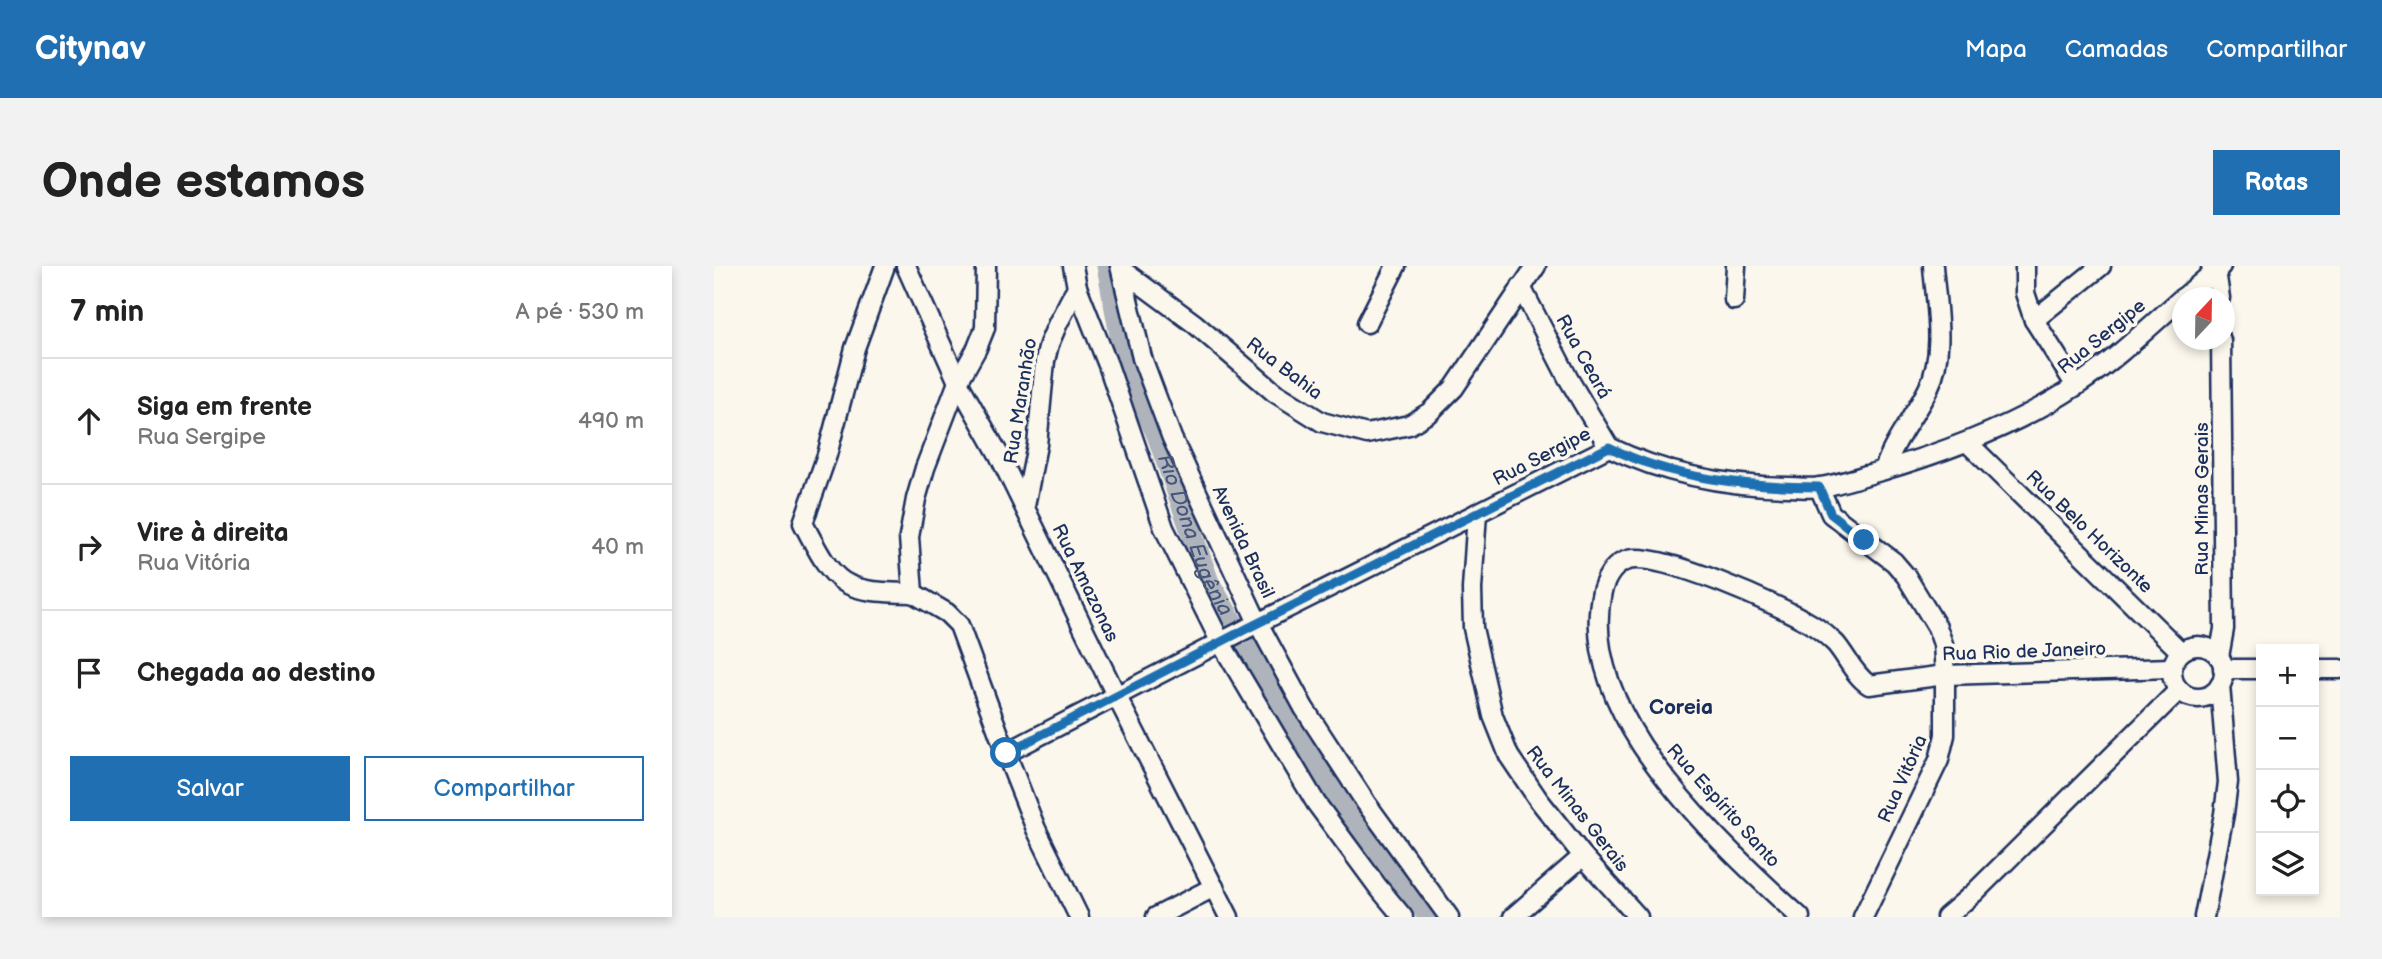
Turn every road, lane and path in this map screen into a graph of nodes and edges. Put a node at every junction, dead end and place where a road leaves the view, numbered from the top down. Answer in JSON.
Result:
{"nodes":[{"id":1,"x":885,"y":266,"type":"edge"},
{"id":2,"x":906,"y":266,"type":"edge"},
{"id":3,"x":986,"y":266,"type":"edge"},
{"id":4,"x":1073,"y":266,"type":"edge"},
{"id":5,"x":1396,"y":266,"type":"edge"},
{"id":6,"x":1536,"y":266,"type":"edge"},
{"id":7,"x":1736,"y":266,"type":"edge"},
{"id":8,"x":1933,"y":266,"type":"edge"},
{"id":9,"x":2025,"y":266,"type":"edge"},
{"id":10,"x":2101,"y":266,"type":"edge"},
{"id":11,"x":2216,"y":267,"type":"edge"},
{"id":12,"x":1121,"y":268,"type":"edge"},
{"id":13,"x":1077,"y":287,"type":"junction"},
{"id":14,"x":1521,"y":287,"type":"junction"},
{"id":15,"x":2195,"y":287,"type":"edge"},
{"id":16,"x":2219,"y":287,"type":"edge"},
{"id":17,"x":1734,"y":300,"type":"dead end"},
{"id":18,"x":2172,"y":307,"type":"edge"},
{"id":19,"x":2034,"y":320,"type":"junction"},
{"id":20,"x":1367,"y":323,"type":"dead end"},
{"id":21,"x":2221,"y":350,"type":"edge"},
{"id":22,"x":958,"y":382,"type":"junction"},
{"id":23,"x":2076,"y":386,"type":"junction"},
{"id":24,"x":1968,"y":443,"type":"junction"},
{"id":25,"x":1037,"y":445,"type":"junction"},
{"id":26,"x":1609,"y":447,"type":"junction"},
{"id":27,"x":999,"y":456,"type":"junction"},
{"id":28,"x":1884,"y":470,"type":"junction"},
{"id":29,"x":1819,"y":487,"type":"junction"},
{"id":30,"x":1025,"y":506,"type":"junction"},
{"id":31,"x":1477,"y":513,"type":"junction"},
{"id":32,"x":913,"y":593,"type":"junction"},
{"id":33,"x":1253,"y":625,"type":"junction"},
{"id":34,"x":1224,"y":641,"type":"junction"},
{"id":35,"x":2181,"y":652,"type":"junction"},
{"id":36,"x":2172,"y":668,"type":"junction"},
{"id":37,"x":2256,"y":669,"type":"edge"},
{"id":38,"x":2319,"y":669,"type":"edge"},
{"id":39,"x":2340,"y":669,"type":"edge"},
{"id":40,"x":2221,"y":670,"type":"junction"},
{"id":41,"x":1945,"y":675,"type":"junction"},
{"id":42,"x":1878,"y":685,"type":"joint"},
{"id":43,"x":2179,"y":690,"type":"junction"},
{"id":44,"x":1117,"y":697,"type":"junction"},
{"id":45,"x":1006,"y":753,"type":"junction"},
{"id":46,"x":1583,"y":856,"type":"junction"},
{"id":47,"x":1214,"y":887,"type":"junction"},
{"id":48,"x":1079,"y":917,"type":"edge"},
{"id":49,"x":1156,"y":917,"type":"edge"},
{"id":50,"x":1229,"y":917,"type":"edge"},
{"id":51,"x":1403,"y":917,"type":"edge"},
{"id":52,"x":1449,"y":917,"type":"edge"},
{"id":53,"x":1513,"y":917,"type":"edge"},
{"id":54,"x":1638,"y":917,"type":"edge"},
{"id":55,"x":1800,"y":917,"type":"edge"},
{"id":56,"x":1863,"y":917,"type":"edge"},
{"id":57,"x":1946,"y":917,"type":"edge"},
{"id":58,"x":2204,"y":917,"type":"edge"}],
"edges":[{"from":1,"to":32,"type":"street"},
{"from":2,"to":22,"type":"street","name":"Rua Amazonas"},
{"from":3,"to":22,"type":"street"},
{"from":4,"to":13,"type":"street"},
{"from":5,"to":20,"type":"street"},
{"from":6,"to":14,"type":"street","name":"Rua Bahia"},
{"from":7,"to":17,"type":"street"},
{"from":8,"to":28,"type":"street"},
{"from":9,"to":19,"type":"street"},
{"from":10,"to":19,"type":"street"},
{"from":11,"to":15,"type":"street","name":"Rua Sergipe"},
{"from":11,"to":16,"type":"street"},
{"from":12,"to":14,"type":"street","name":"Rua Bahia"},
{"from":12,"to":33,"type":"street","name":"Avenida Brasil"},
{"from":13,"to":25,"type":"street","name":"Rua Maranhão"},
{"from":13,"to":34,"type":"street"},
{"from":14,"to":26,"type":"street","name":"Rua Ceará"},
{"from":18,"to":23,"type":"street","name":"Rua Sergipe"},
{"from":19,"to":23,"type":"street"},
{"from":21,"to":40,"type":"street","name":"Rua Minas Gerais"},
{"from":22,"to":27,"type":"street","name":"Rua Amazonas"},
{"from":22,"to":32,"type":"street"},
{"from":23,"to":24,"type":"street","name":"Rua Sergipe"},
{"from":24,"to":28,"type":"street","name":"Rua Sergipe"},
{"from":24,"to":35,"type":"street","name":"Rua Belo Horizonte"},
{"from":25,"to":27,"type":"street"},
{"from":25,"to":30,"type":"street","name":"Rua Maranhão"},
{"from":26,"to":29,"type":"street","name":"Rua Sergipe"},
{"from":26,"to":31,"type":"street","name":"Rua Sergipe"},
{"from":27,"to":30,"type":"street","name":"Rua Amazonas"},
{"from":28,"to":29,"type":"street","name":"Rua Sergipe"},
{"from":29,"to":41,"type":"street","name":"Rua Vitória"},
{"from":30,"to":44,"type":"street","name":"Rua Amazonas"},
{"from":31,"to":33,"type":"street","name":"Rua Sergipe"},
{"from":31,"to":46,"type":"street","name":"Rua Minas Gerais"},
{"from":32,"to":45,"type":"street"},
{"from":33,"to":34,"type":"street","name":"Rua Sergipe"},
{"from":33,"to":52,"type":"street","name":"Avenida Brasil"},
{"from":34,"to":44,"type":"street","name":"Rua Sergipe"},
{"from":34,"to":51,"type":"street"},
{"from":35,"to":36,"type":"street"},
{"from":35,"to":40,"type":"street"},
{"from":36,"to":41,"type":"street","name":"Rua Rio de Janeiro"},
{"from":36,"to":43,"type":"street"},
{"from":37,"to":40,"type":"street"},
{"from":38,"to":39,"type":"street"},
{"from":40,"to":43,"type":"street"},
{"from":40,"to":58,"type":"street","name":"Rua Minas Gerais"},
{"from":41,"to":42,"type":"street","name":"Rua Rio de Janeiro"},
{"from":41,"to":56,"type":"street","name":"Rua Vitória"},
{"from":42,"to":55,"type":"street","name":"Rua Espírito Santo"},
{"from":43,"to":57,"type":"street"},
{"from":44,"to":45,"type":"street","name":"Rua Sergipe"},
{"from":44,"to":47,"type":"street","name":"Rua Amazonas"},
{"from":45,"to":48,"type":"street"},
{"from":46,"to":53,"type":"street"},
{"from":46,"to":54,"type":"street","name":"Rua Minas Gerais"},
{"from":47,"to":49,"type":"street"},
{"from":47,"to":50,"type":"street","name":"Rua Amazonas"}]}
